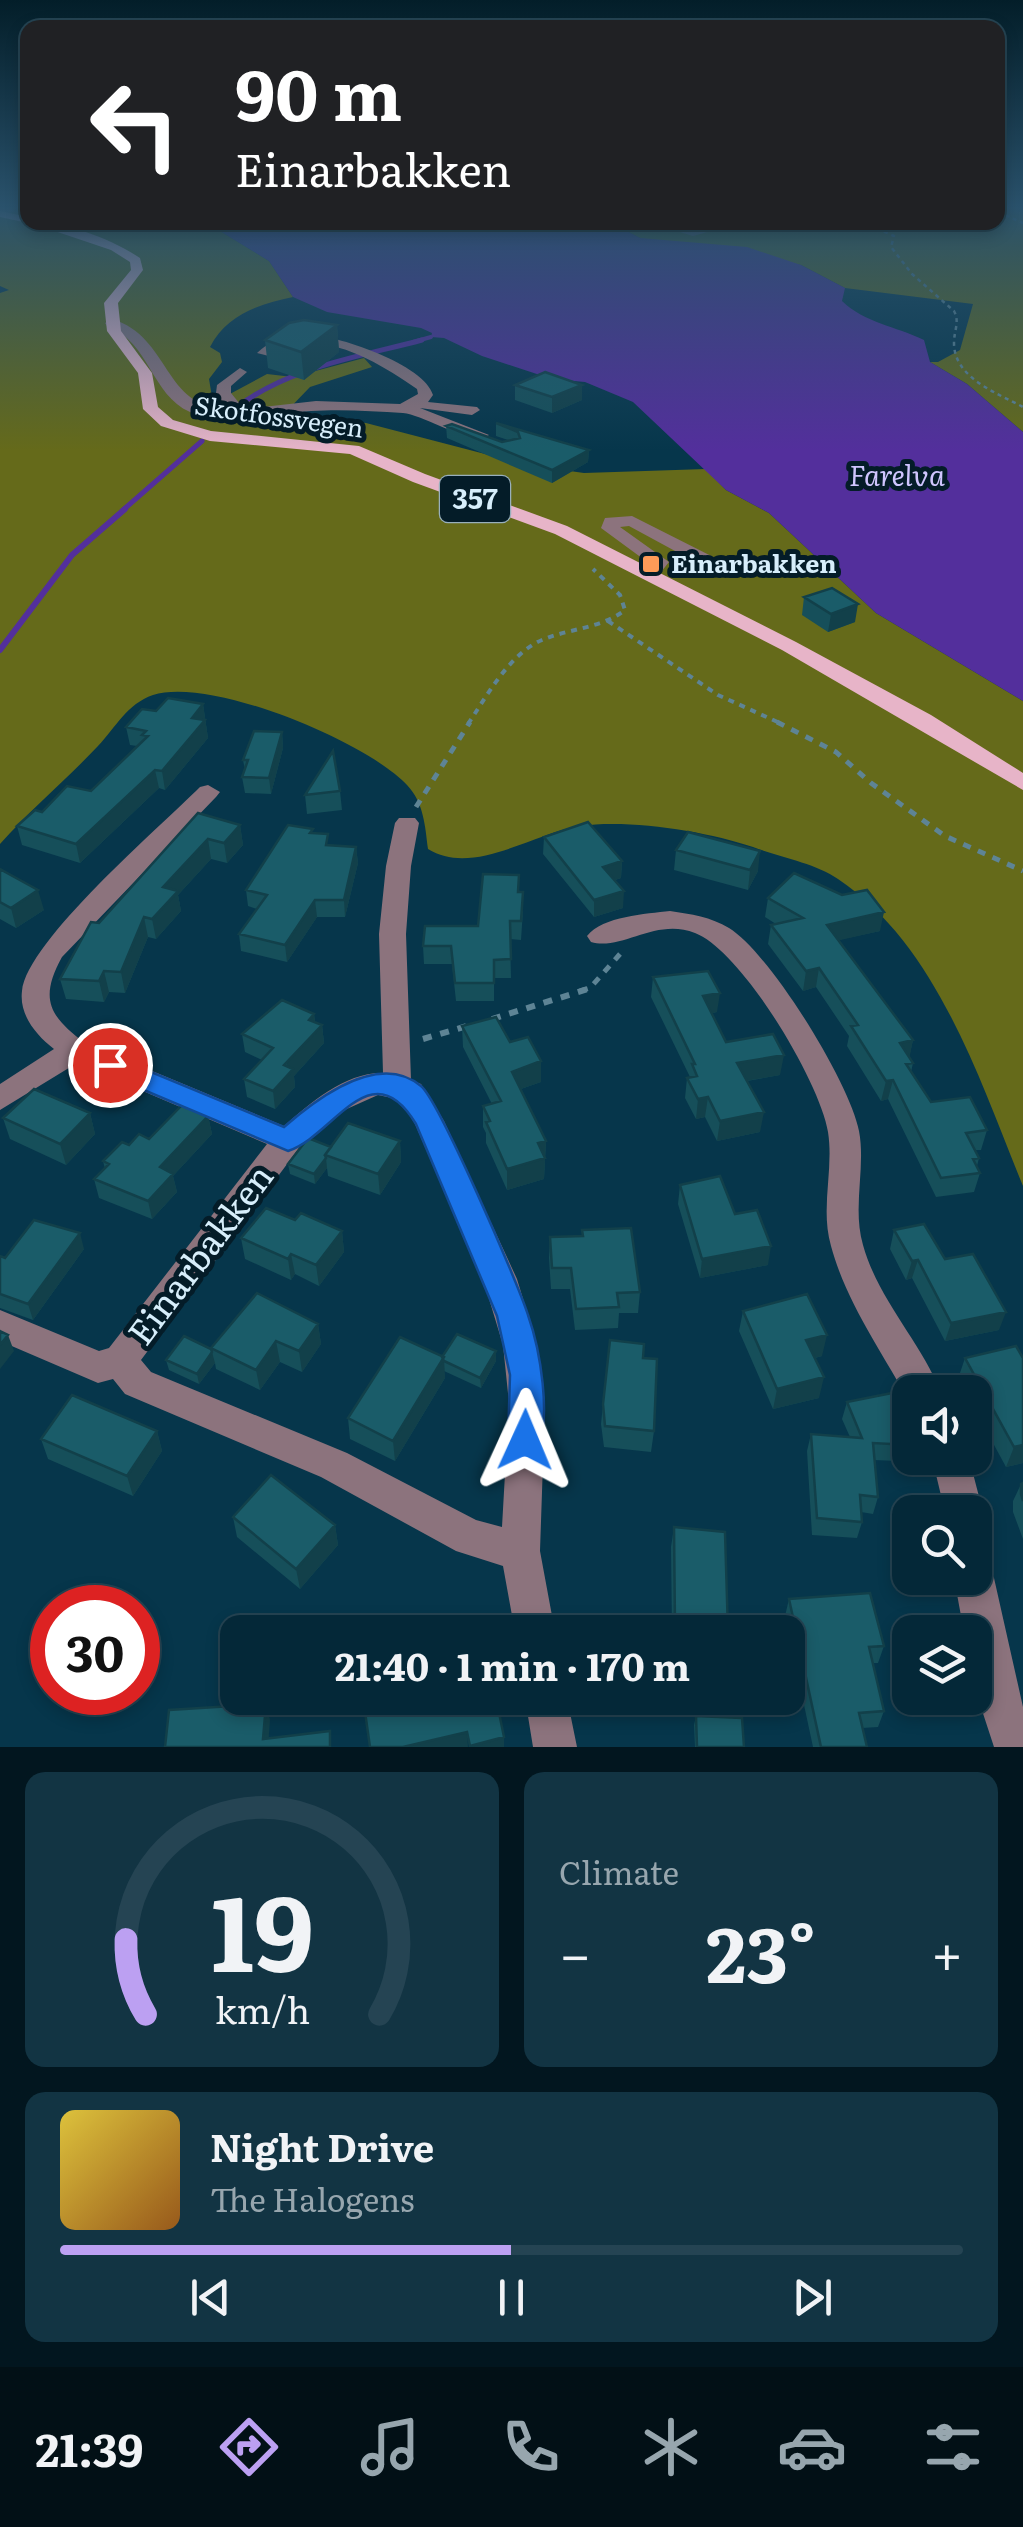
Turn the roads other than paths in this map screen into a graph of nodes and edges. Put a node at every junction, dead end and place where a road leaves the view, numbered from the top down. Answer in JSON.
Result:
{"nodes":[{"id":1,"x":123,"y":288,"type":"edge"},
{"id":2,"x":112,"y":323,"type":"junction"},
{"id":3,"x":264,"y":353,"type":"edge"},
{"id":4,"x":240,"y":372,"type":"dead end"},
{"id":5,"x":410,"y":406,"type":"junction"},
{"id":6,"x":472,"y":410,"type":"dead end"},
{"id":7,"x":239,"y":413,"type":"junction"},
{"id":8,"x":501,"y":443,"type":"edge"},
{"id":9,"x":730,"y":572,"type":"dead end"},
{"id":10,"x":650,"y":573,"type":"junction"},
{"id":11,"x":1023,"y":783,"type":"edge"},
{"id":12,"x":208,"y":792,"type":"dead end"},
{"id":13,"x":407,"y":823,"type":"road end"},
{"id":14,"x":612,"y":932,"type":"road end"},
{"id":15,"x":75,"y":1050,"type":"junction"},
{"id":16,"x":396,"y":1086,"type":"junction"},
{"id":17,"x":0,"y":1099,"type":"edge"},
{"id":18,"x":288,"y":1140,"type":"junction"},
{"id":19,"x":0,"y":1325,"type":"edge"},
{"id":20,"x":120,"y":1361,"type":"junction"},
{"id":21,"x":914,"y":1375,"type":"edge"},
{"id":22,"x":520,"y":1552,"type":"junction"},
{"id":23,"x":977,"y":1595,"type":"edge"},
{"id":24,"x":532,"y":1615,"type":"edge"},
{"id":25,"x":549,"y":1715,"type":"edge"},
{"id":26,"x":555,"y":1747,"type":"edge"},
{"id":27,"x":1016,"y":1747,"type":"edge"}],
"edges":[{"from":1,"to":2,"type":"main road"},
{"from":2,"to":7,"type":"street"},
{"from":2,"to":10,"type":"main road","name":"Skotfossvegen","number":"357"},
{"from":3,"to":5,"type":"street"},
{"from":4,"to":7,"type":"street"},
{"from":5,"to":6,"type":"street"},
{"from":5,"to":7,"type":"street"},
{"from":5,"to":8,"type":"street"},
{"from":9,"to":10,"type":"street"},
{"from":10,"to":11,"type":"main road","name":"Skotfossvegen","number":"357"},
{"from":12,"to":15,"type":"street","name":"Einarbakken"},
{"from":13,"to":16,"type":"street"},
{"from":14,"to":21,"type":"street"},
{"from":15,"to":17,"type":"street"},
{"from":15,"to":18,"type":"street","name":"Einarbakken"},
{"from":16,"to":18,"type":"street","name":"Einarbakken"},
{"from":16,"to":22,"type":"street"},
{"from":18,"to":20,"type":"street","name":"Einarbakken"},
{"from":19,"to":20,"type":"street","name":"Einarbakken"},
{"from":20,"to":22,"type":"street"},
{"from":22,"to":24,"type":"street"},
{"from":23,"to":27,"type":"street"},
{"from":25,"to":26,"type":"street"}]}
